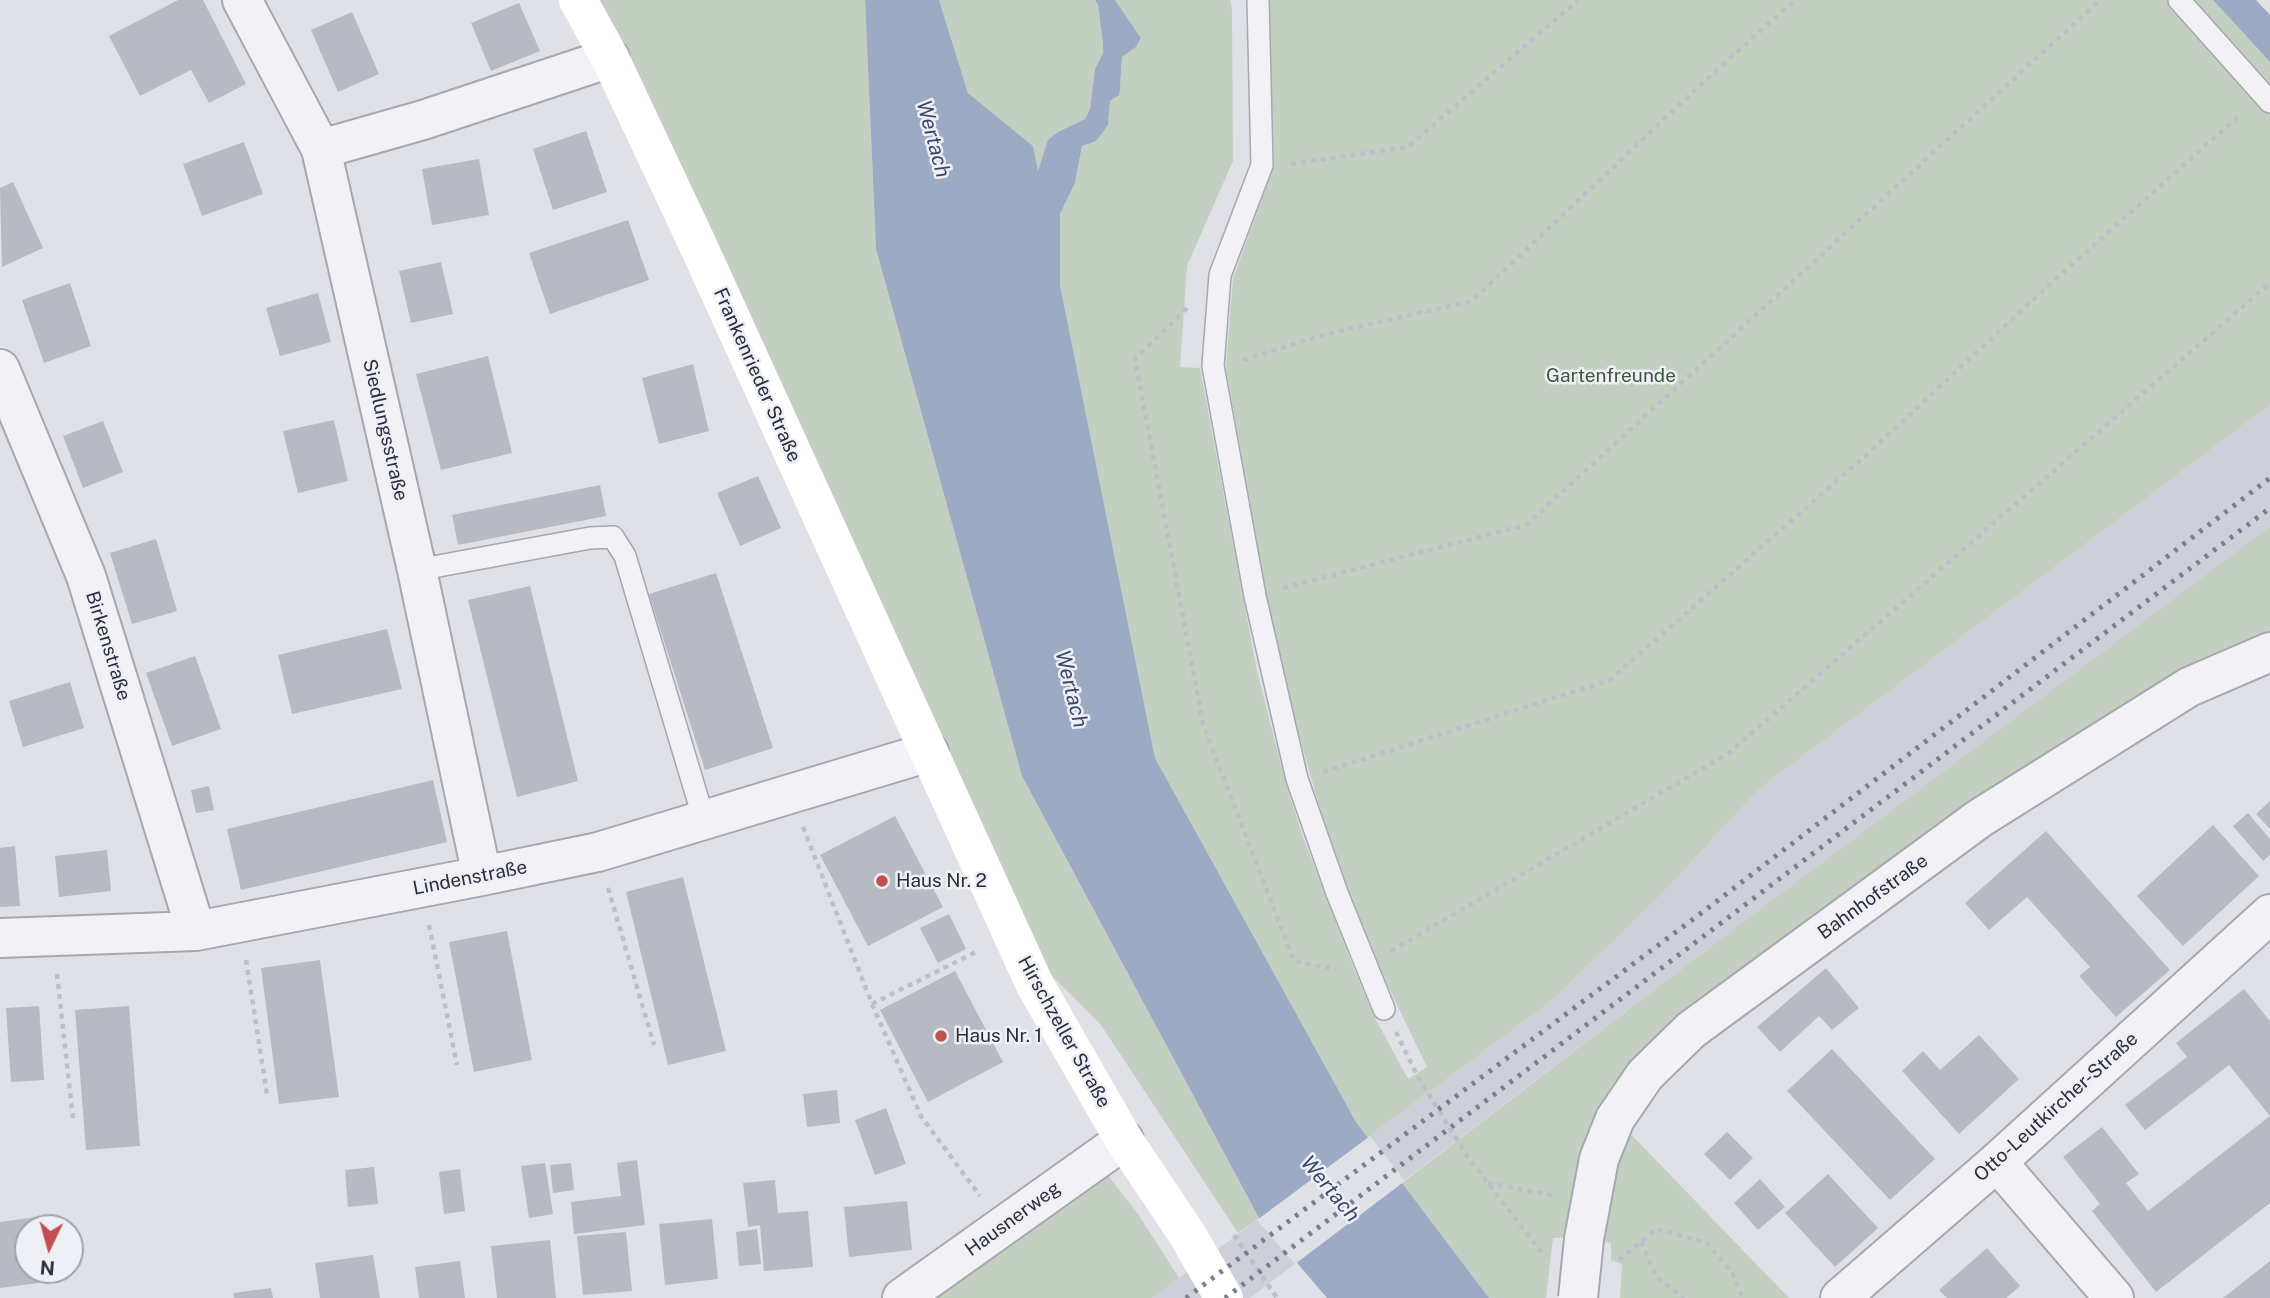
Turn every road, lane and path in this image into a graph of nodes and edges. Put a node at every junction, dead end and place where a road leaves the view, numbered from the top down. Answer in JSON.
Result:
{"nodes":[{"id":1,"x":242,"y":0,"type":"edge"},
{"id":2,"x":578,"y":0,"type":"edge"},
{"id":3,"x":1258,"y":0,"type":"edge"},
{"id":4,"x":1578,"y":0,"type":"edge"},
{"id":5,"x":1795,"y":0,"type":"edge"},
{"id":6,"x":2100,"y":0,"type":"edge"},
{"id":7,"x":2179,"y":0,"type":"edge"},
{"id":8,"x":610,"y":58,"type":"junction"},
{"id":9,"x":2266,"y":98,"type":"edge"},
{"id":10,"x":321,"y":149,"type":"junction"},
{"id":11,"x":1262,"y":164,"type":"junction"},
{"id":12,"x":1220,"y":275,"type":"junction"},
{"id":13,"x":2270,"y":283,"type":"edge"},
{"id":14,"x":1213,"y":366,"type":"junction"},
{"id":15,"x":0,"y":369,"type":"edge"},
{"id":16,"x":417,"y":570,"type":"junction"},
{"id":17,"x":1255,"y":596,"type":"junction"},
{"id":18,"x":2270,"y":652,"type":"edge"},
{"id":19,"x":929,"y":752,"type":"junction"},
{"id":20,"x":1297,"y":779,"type":"junction"},
{"id":21,"x":704,"y":820,"type":"junction"},
{"id":22,"x":802,"y":824,"type":"dead end"},
{"id":23,"x":598,"y":852,"type":"junction"},
{"id":24,"x":482,"y":876,"type":"junction"},
{"id":25,"x":422,"y":887,"type":"junction"},
{"id":26,"x":240,"y":922,"type":"junction"},
{"id":27,"x":196,"y":931,"type":"junction"},
{"id":28,"x":2264,"y":932,"type":"edge"},
{"id":29,"x":53,"y":937,"type":"junction"},
{"id":30,"x":0,"y":938,"type":"edge"},
{"id":31,"x":984,"y":948,"type":"dead end"},
{"id":32,"x":1367,"y":970,"type":"junction"},
{"id":33,"x":872,"y":1004,"type":"junction"},
{"id":34,"x":1384,"y":1009,"type":"joint"},
{"id":35,"x":654,"y":1045,"type":"dead end"},
{"id":36,"x":457,"y":1065,"type":"dead end"},
{"id":37,"x":267,"y":1094,"type":"dead end"},
{"id":38,"x":73,"y":1119,"type":"dead end"},
{"id":39,"x":1124,"y":1140,"type":"junction"},
{"id":40,"x":1997,"y":1162,"type":"junction"},
{"id":41,"x":1487,"y":1183,"type":"junction"},
{"id":42,"x":1588,"y":1221,"type":"junction"},
{"id":43,"x":1002,"y":1227,"type":"junction"},
{"id":44,"x":1641,"y":1242,"type":"junction"},
{"id":45,"x":1617,"y":1262,"type":"dead end"},
{"id":46,"x":1550,"y":1263,"type":"dead end"},
{"id":47,"x":902,"y":1298,"type":"edge"},
{"id":48,"x":1224,"y":1298,"type":"edge"},
{"id":49,"x":1578,"y":1298,"type":"edge"},
{"id":50,"x":1684,"y":1298,"type":"edge"},
{"id":51,"x":1743,"y":1298,"type":"edge"},
{"id":52,"x":1840,"y":1298,"type":"edge"},
{"id":53,"x":2113,"y":1298,"type":"edge"}],
"edges":[{"from":1,"to":10,"type":"street","name":"Siedlungsstraße"},
{"from":2,"to":8,"type":"street","name":"Frankenrieder Straße"},
{"from":3,"to":11,"type":"lane"},
{"from":4,"to":11,"type":"path"},
{"from":5,"to":14,"type":"path"},
{"from":6,"to":17,"type":"path"},
{"from":7,"to":9,"type":"lane"},
{"from":8,"to":10,"type":"street"},
{"from":8,"to":19,"type":"street","name":"Frankenrieder Straße"},
{"from":9,"to":20,"type":"path"},
{"from":10,"to":16,"type":"street","name":"Siedlungsstraße"},
{"from":11,"to":12,"type":"lane"},
{"from":12,"to":14,"type":"lane"},
{"from":12,"to":32,"type":"path"},
{"from":13,"to":32,"type":"path"},
{"from":14,"to":17,"type":"lane"},
{"from":15,"to":27,"type":"street","name":"Birkenstraße"},
{"from":16,"to":21,"type":"lane"},
{"from":16,"to":24,"type":"street","name":"Siedlungsstraße"},
{"from":17,"to":20,"type":"lane"},
{"from":18,"to":42,"type":"street","name":"Bahnhofstraße"},
{"from":19,"to":21,"type":"street","name":"Lindenstraße"},
{"from":19,"to":39,"type":"street","name":"Hirschzeller Straße"},
{"from":20,"to":32,"type":"lane"},
{"from":21,"to":23,"type":"street","name":"Lindenstraße"},
{"from":22,"to":33,"type":"path"},
{"from":23,"to":24,"type":"street","name":"Lindenstraße"},
{"from":23,"to":35,"type":"path"},
{"from":24,"to":25,"type":"street","name":"Lindenstraße"},
{"from":25,"to":26,"type":"street","name":"Lindenstraße"},
{"from":25,"to":36,"type":"path"},
{"from":26,"to":27,"type":"street","name":"Lindenstraße"},
{"from":26,"to":37,"type":"path"},
{"from":27,"to":29,"type":"street","name":"Lindenstraße"},
{"from":28,"to":40,"type":"street","name":"Otto-Leutkircher-Straße"},
{"from":29,"to":30,"type":"street","name":"Lindenstraße"},
{"from":29,"to":38,"type":"path"},
{"from":31,"to":33,"type":"path"},
{"from":32,"to":34,"type":"lane"},
{"from":33,"to":43,"type":"path"},
{"from":34,"to":41,"type":"path"},
{"from":39,"to":43,"type":"street","name":"Hausnerweg"},
{"from":39,"to":48,"type":"street","name":"Hirschzeller Straße"},
{"from":40,"to":52,"type":"street","name":"Otto-Leutkircher-Straße"},
{"from":40,"to":53,"type":"street"},
{"from":41,"to":42,"type":"path"},
{"from":41,"to":46,"type":"path"},
{"from":42,"to":49,"type":"street","name":"Bahnhofstraße","bridge":true},
{"from":43,"to":47,"type":"street","name":"Hausnerweg"},
{"from":44,"to":45,"type":"path"},
{"from":44,"to":50,"type":"path"},
{"from":44,"to":51,"type":"path"}]}
